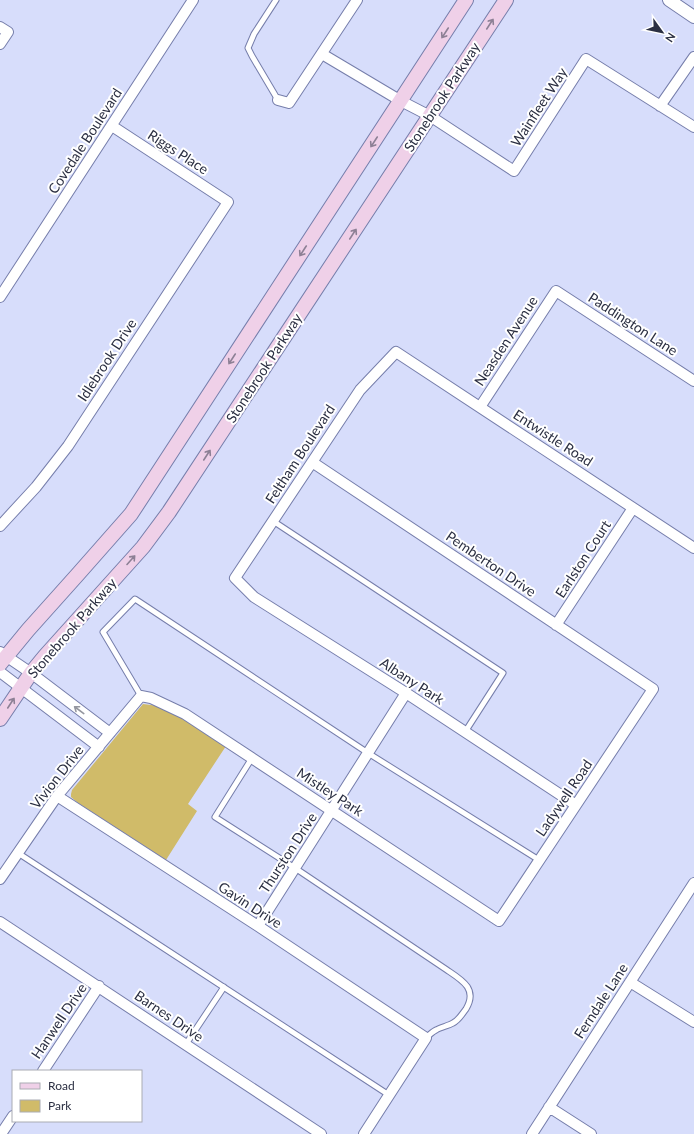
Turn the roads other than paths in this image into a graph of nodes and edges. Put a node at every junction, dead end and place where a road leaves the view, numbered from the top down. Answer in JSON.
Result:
{"nodes":[{"id":1,"x":193,"y":0,"type":"edge"},
{"id":2,"x":276,"y":0,"type":"edge"},
{"id":3,"x":357,"y":0,"type":"edge"},
{"id":4,"x":466,"y":0,"type":"edge"},
{"id":5,"x":506,"y":0,"type":"edge"},
{"id":6,"x":669,"y":0,"type":"edge"},
{"id":7,"x":694,"y":16,"type":"edge"},
{"id":8,"x":4,"y":30,"type":"edge"},
{"id":9,"x":0,"y":44,"type":"edge"},
{"id":10,"x":322,"y":54,"type":"junction"},
{"id":11,"x":694,"y":57,"type":"edge"},
{"id":12,"x":278,"y":100,"type":"joint"},
{"id":13,"x":401,"y":101,"type":"junction"},
{"id":14,"x":660,"y":106,"type":"junction"},
{"id":15,"x":430,"y":116,"type":"junction"},
{"id":16,"x":112,"y":126,"type":"junction"},
{"id":17,"x":694,"y":127,"type":"edge"},
{"id":18,"x":228,"y":202,"type":"joint"},
{"id":19,"x":556,"y":291,"type":"joint"},
{"id":20,"x":0,"y":297,"type":"edge"},
{"id":21,"x":396,"y":352,"type":"joint"},
{"id":22,"x":694,"y":381,"type":"edge"},
{"id":23,"x":480,"y":407,"type":"junction"},
{"id":24,"x":312,"y":462,"type":"junction"},
{"id":25,"x":633,"y":508,"type":"junction"},
{"id":26,"x":273,"y":521,"type":"junction"},
{"id":27,"x":0,"y":526,"type":"edge"},
{"id":28,"x":694,"y":548,"type":"edge"},
{"id":29,"x":235,"y":578,"type":"joint"},
{"id":30,"x":556,"y":625,"type":"junction"},
{"id":31,"x":2,"y":657,"type":"edge"},
{"id":32,"x":0,"y":672,"type":"edge"},
{"id":33,"x":31,"y":673,"type":"junction"},
{"id":34,"x":21,"y":687,"type":"junction"},
{"id":35,"x":653,"y":689,"type":"joint"},
{"id":36,"x":406,"y":693,"type":"junction"},
{"id":37,"x":141,"y":696,"type":"junction"},
{"id":38,"x":0,"y":719,"type":"edge"},
{"id":39,"x":465,"y":732,"type":"junction"},
{"id":40,"x":110,"y":733,"type":"junction"},
{"id":41,"x":99,"y":747,"type":"junction"},
{"id":42,"x":368,"y":753,"type":"junction"},
{"id":43,"x":252,"y":758,"type":"junction"},
{"id":44,"x":57,"y":796,"type":"junction"},
{"id":45,"x":576,"y":805,"type":"junction"},
{"id":46,"x":332,"y":810,"type":"junction"},
{"id":47,"x":18,"y":853,"type":"junction"},
{"id":48,"x":539,"y":860,"type":"junction"},
{"id":49,"x":295,"y":868,"type":"junction"},
{"id":50,"x":0,"y":879,"type":"edge"},
{"id":51,"x":694,"y":884,"type":"edge"},
{"id":52,"x":499,"y":921,"type":"joint"},
{"id":53,"x":0,"y":922,"type":"edge"},
{"id":54,"x":258,"y":926,"type":"junction"},
{"id":55,"x":630,"y":982,"type":"junction"},
{"id":56,"x":99,"y":986,"type":"junction"},
{"id":57,"x":224,"y":988,"type":"junction"},
{"id":58,"x":694,"y":1022,"type":"edge"},
{"id":59,"x":426,"y":1038,"type":"junction"},
{"id":60,"x":186,"y":1044,"type":"junction"},
{"id":61,"x":44,"y":1070,"type":"edge"},
{"id":62,"x":389,"y":1095,"type":"junction"},
{"id":63,"x":549,"y":1107,"type":"junction"},
{"id":64,"x":12,"y":1118,"type":"edge"},
{"id":65,"x":1,"y":1134,"type":"edge"},
{"id":66,"x":321,"y":1134,"type":"edge"},
{"id":67,"x":364,"y":1134,"type":"edge"},
{"id":68,"x":532,"y":1134,"type":"edge"},
{"id":69,"x":591,"y":1134,"type":"edge"}],
"edges":[{"from":1,"to":16,"type":"street","name":"Covedale Boulevard"},
{"from":2,"to":12,"type":"lane"},
{"from":3,"to":10,"type":"street"},
{"from":4,"to":13,"type":"main road","one_way":true},
{"from":15,"to":5,"type":"main road","name":"Stonebrook Parkway","one_way":true},
{"from":6,"to":7,"type":"street"},
{"from":8,"to":9,"type":"street"},
{"from":10,"to":12,"type":"street"},
{"from":10,"to":13,"type":"street"},
{"from":11,"to":14,"type":"street"},
{"from":13,"to":15,"type":"street"},
{"from":13,"to":31,"type":"main road","one_way":true},
{"from":14,"to":15,"type":"street","name":"Wainfleet Way"},
{"from":14,"to":17,"type":"street"},
{"from":33,"to":15,"type":"main road","name":"Stonebrook Parkway","one_way":true},
{"from":16,"to":18,"type":"street","name":"Riggs Place"},
{"from":16,"to":20,"type":"street","name":"Covedale Boulevard"},
{"from":18,"to":27,"type":"street","name":"Idlebrook Drive"},
{"from":19,"to":22,"type":"street","name":"Paddington Lane"},
{"from":19,"to":23,"type":"street","name":"Neasden Avenue"},
{"from":21,"to":23,"type":"street","name":"Entwistle Road"},
{"from":21,"to":24,"type":"street","name":"Feltham Boulevard"},
{"from":23,"to":25,"type":"street","name":"Entwistle Road"},
{"from":24,"to":26,"type":"street","name":"Feltham Boulevard"},
{"from":24,"to":30,"type":"street","name":"Pemberton Drive"},
{"from":25,"to":28,"type":"street","name":"Entwistle Road"},
{"from":25,"to":30,"type":"street","name":"Earlston Court"},
{"from":26,"to":29,"type":"street","name":"Feltham Boulevard"},
{"from":26,"to":39,"type":"lane"},
{"from":29,"to":36,"type":"street","name":"Albany Park"},
{"from":30,"to":35,"type":"street","name":"Pemberton Drive"},
{"from":31,"to":33,"type":"street"},
{"from":32,"to":34,"type":"street"},
{"from":33,"to":34,"type":"main road","name":"Stonebrook Parkway"},
{"from":40,"to":33,"type":"street","one_way":true},
{"from":38,"to":34,"type":"main road","name":"Stonebrook Parkway","one_way":true},
{"from":34,"to":41,"type":"street"},
{"from":35,"to":45,"type":"street","name":"Ladywell Road"},
{"from":36,"to":39,"type":"street","name":"Albany Park"},
{"from":36,"to":42,"type":"street","name":"Thurston Drive"},
{"from":37,"to":40,"type":"street","name":"Vivion Drive"},
{"from":37,"to":42,"type":"lane"},
{"from":37,"to":43,"type":"street","name":"Mistley Park"},
{"from":39,"to":45,"type":"street","name":"Albany Park"},
{"from":40,"to":41,"type":"street","name":"Vivion Drive"},
{"from":41,"to":44,"type":"street","name":"Vivion Drive"},
{"from":42,"to":46,"type":"street","name":"Thurston Drive"},
{"from":42,"to":48,"type":"lane"},
{"from":43,"to":46,"type":"street","name":"Mistley Park"},
{"from":43,"to":49,"type":"lane"},
{"from":44,"to":47,"type":"street","name":"Vivion Drive"},
{"from":44,"to":54,"type":"street","name":"Gavin Drive"},
{"from":45,"to":48,"type":"street","name":"Ladywell Road"},
{"from":46,"to":49,"type":"street","name":"Thurston Drive"},
{"from":46,"to":52,"type":"street","name":"Mistley Park"},
{"from":47,"to":50,"type":"street","name":"Vivion Drive"},
{"from":47,"to":57,"type":"lane"},
{"from":48,"to":52,"type":"street","name":"Ladywell Road"},
{"from":49,"to":54,"type":"street","name":"Thurston Drive"},
{"from":49,"to":59,"type":"lane"},
{"from":51,"to":55,"type":"street","name":"Ferndale Lane"},
{"from":53,"to":56,"type":"street","name":"Barnes Drive"},
{"from":54,"to":59,"type":"street","name":"Gavin Drive"},
{"from":55,"to":58,"type":"street"},
{"from":55,"to":63,"type":"street","name":"Ferndale Lane"},
{"from":56,"to":60,"type":"street","name":"Barnes Drive"},
{"from":56,"to":61,"type":"street","name":"Hanwell Drive"},
{"from":57,"to":60,"type":"lane"},
{"from":57,"to":62,"type":"lane"},
{"from":59,"to":62,"type":"street"},
{"from":60,"to":66,"type":"street","name":"Barnes Drive"},
{"from":62,"to":67,"type":"street"},
{"from":63,"to":68,"type":"street","name":"Ferndale Lane"},
{"from":63,"to":69,"type":"street"},
{"from":64,"to":65,"type":"street"}]}
